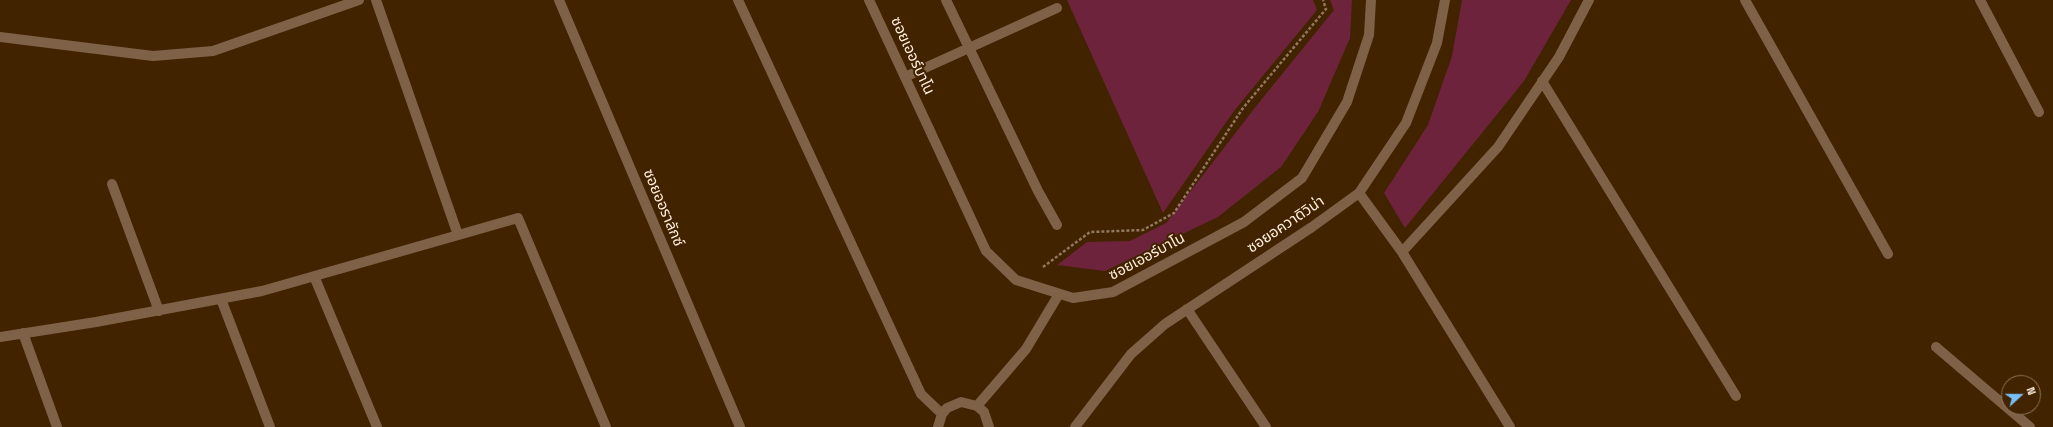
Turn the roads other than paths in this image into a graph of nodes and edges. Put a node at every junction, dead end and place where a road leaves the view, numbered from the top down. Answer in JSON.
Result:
{"nodes":[{"id":1,"x":359,"y":0,"type":"edge"},
{"id":2,"x":376,"y":0,"type":"edge"},
{"id":3,"x":559,"y":0,"type":"edge"},
{"id":4,"x":738,"y":0,"type":"edge"},
{"id":5,"x":869,"y":0,"type":"edge"},
{"id":6,"x":946,"y":0,"type":"edge"},
{"id":7,"x":1371,"y":0,"type":"edge"},
{"id":8,"x":1445,"y":0,"type":"edge"},
{"id":9,"x":1589,"y":0,"type":"edge"},
{"id":10,"x":1744,"y":0,"type":"edge"},
{"id":11,"x":1980,"y":0,"type":"edge"},
{"id":12,"x":1057,"y":8,"type":"dead end"},
{"id":13,"x":0,"y":37,"type":"edge"},
{"id":14,"x":969,"y":48,"type":"junction"},
{"id":15,"x":905,"y":77,"type":"junction"},
{"id":16,"x":1542,"y":81,"type":"junction"},
{"id":17,"x":2038,"y":112,"type":"dead end"},
{"id":18,"x":112,"y":184,"type":"dead end"},
{"id":19,"x":1359,"y":193,"type":"junction"},
{"id":20,"x":1058,"y":224,"type":"dead end"},
{"id":21,"x":458,"y":235,"type":"junction"},
{"id":22,"x":1402,"y":252,"type":"junction"},
{"id":23,"x":1888,"y":254,"type":"dead end"},
{"id":24,"x":314,"y":276,"type":"junction"},
{"id":25,"x":1058,"y":294,"type":"junction"},
{"id":26,"x":221,"y":299,"type":"junction"},
{"id":27,"x":1187,"y":309,"type":"junction"},
{"id":28,"x":158,"y":311,"type":"junction"},
{"id":29,"x":23,"y":333,"type":"junction"},
{"id":30,"x":0,"y":337,"type":"edge"},
{"id":31,"x":1936,"y":347,"type":"dead end"},
{"id":32,"x":1736,"y":396,"type":"dead end"},
{"id":33,"x":977,"y":406,"type":"junction"},
{"id":34,"x":942,"y":414,"type":"junction"},
{"id":35,"x":57,"y":427,"type":"edge"},
{"id":36,"x":270,"y":427,"type":"edge"},
{"id":37,"x":377,"y":427,"type":"edge"},
{"id":38,"x":606,"y":427,"type":"edge"},
{"id":39,"x":740,"y":427,"type":"edge"},
{"id":40,"x":938,"y":427,"type":"edge"},
{"id":41,"x":989,"y":427,"type":"edge"},
{"id":42,"x":1075,"y":427,"type":"edge"},
{"id":43,"x":1266,"y":427,"type":"edge"},
{"id":44,"x":1510,"y":427,"type":"edge"},
{"id":45,"x":2030,"y":427,"type":"edge"}],
"edges":[{"from":1,"to":13,"type":"street"},
{"from":2,"to":21,"type":"street"},
{"from":3,"to":39,"type":"street","name":"ซอยออราลักซ์"},
{"from":4,"to":34,"type":"street"},
{"from":5,"to":15,"type":"street","name":"ซอยเออร์บาโน"},
{"from":6,"to":14,"type":"street"},
{"from":7,"to":25,"type":"street","name":"ซอยเออร์บาโน"},
{"from":8,"to":19,"type":"street","name":"ซอยอควาดิวิน่า"},
{"from":9,"to":16,"type":"street"},
{"from":10,"to":23,"type":"street"},
{"from":11,"to":17,"type":"street"},
{"from":12,"to":14,"type":"street"},
{"from":14,"to":15,"type":"street"},
{"from":14,"to":20,"type":"street"},
{"from":15,"to":25,"type":"street","name":"ซอยเออร์บาโน"},
{"from":16,"to":22,"type":"street"},
{"from":16,"to":32,"type":"street"},
{"from":18,"to":28,"type":"street"},
{"from":19,"to":22,"type":"street"},
{"from":19,"to":27,"type":"street","name":"ซอยอควาดิวิน่า"},
{"from":21,"to":24,"type":"street"},
{"from":21,"to":38,"type":"street"},
{"from":22,"to":44,"type":"street"},
{"from":24,"to":26,"type":"street"},
{"from":24,"to":37,"type":"street"},
{"from":25,"to":33,"type":"street"},
{"from":26,"to":28,"type":"street"},
{"from":26,"to":36,"type":"street"},
{"from":27,"to":42,"type":"street","name":"ซอยอควาดิวิน่า"},
{"from":27,"to":43,"type":"street"},
{"from":28,"to":29,"type":"street"},
{"from":29,"to":30,"type":"street"},
{"from":29,"to":35,"type":"street"},
{"from":31,"to":45,"type":"street"},
{"from":33,"to":34,"type":"street"},
{"from":33,"to":41,"type":"street"},
{"from":34,"to":40,"type":"street"}]}
